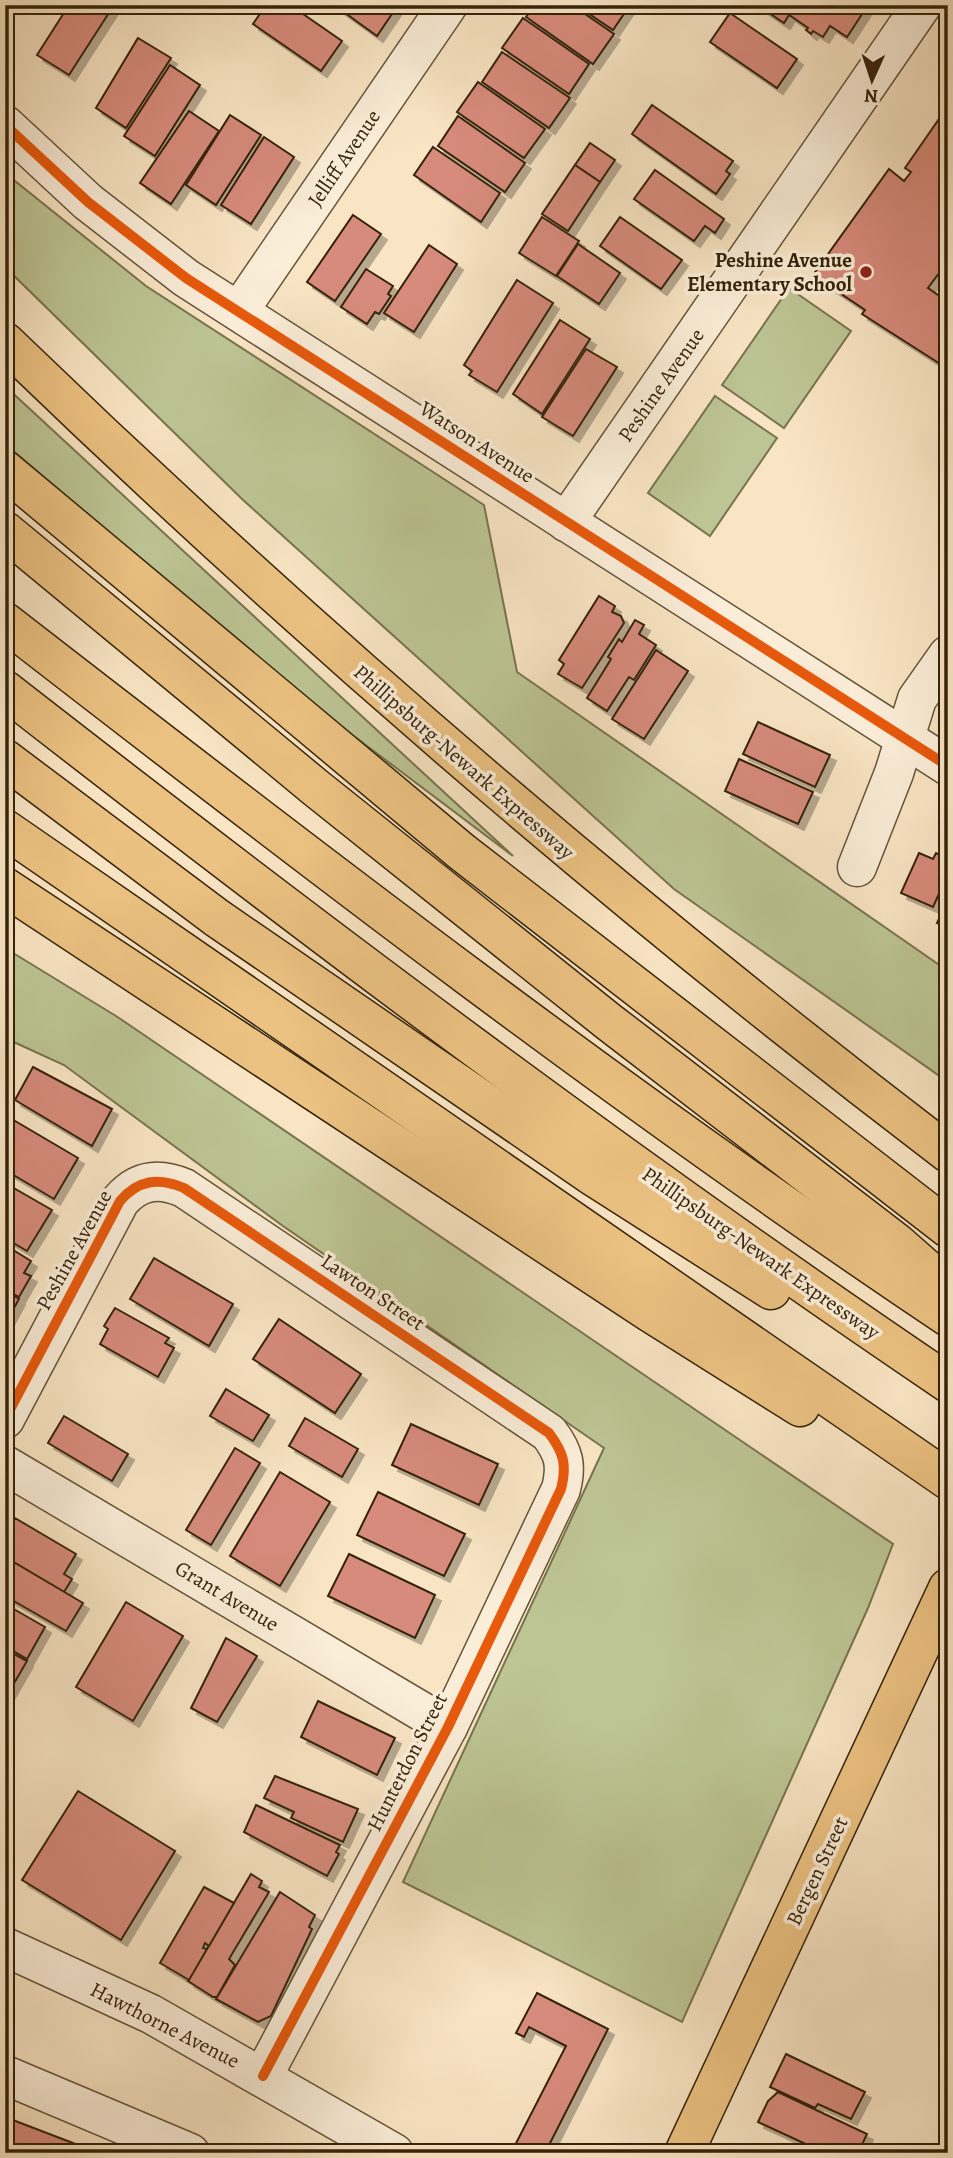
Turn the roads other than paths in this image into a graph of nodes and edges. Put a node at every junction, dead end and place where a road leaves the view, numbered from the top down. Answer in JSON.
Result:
{"nodes":[{"id":1,"x":448,"y":5,"type":"edge"},
{"id":2,"x":922,"y":5,"type":"edge"},
{"id":3,"x":5,"y":125,"type":"edge"},
{"id":4,"x":239,"y":312,"type":"junction"},
{"id":5,"x":5,"y":342,"type":"edge"},
{"id":6,"x":5,"y":470,"type":"edge"},
{"id":7,"x":566,"y":522,"type":"junction"},
{"id":8,"x":5,"y":531,"type":"edge"},
{"id":9,"x":5,"y":622,"type":"edge"},
{"id":10,"x":948,"y":654,"type":"edge"},
{"id":11,"x":5,"y":690,"type":"edge"},
{"id":12,"x":905,"y":739,"type":"junction"},
{"id":13,"x":5,"y":759,"type":"edge"},
{"id":14,"x":948,"y":766,"type":"edge"},
{"id":15,"x":5,"y":829,"type":"edge"},
{"id":16,"x":857,"y":867,"type":"dead end"},
{"id":17,"x":5,"y":887,"type":"edge"},
{"id":18,"x":948,"y":1153,"type":"edge"},
{"id":19,"x":147,"y":1182,"type":"joint"},
{"id":20,"x":948,"y":1228,"type":"edge"},
{"id":21,"x":948,"y":1288,"type":"edge"},
{"id":22,"x":948,"y":1317,"type":"edge"},
{"id":23,"x":948,"y":1383,"type":"edge"},
{"id":24,"x":948,"y":1394,"type":"edge"},
{"id":25,"x":5,"y":1419,"type":"edge"},
{"id":26,"x":564,"y":1457,"type":"joint"},
{"id":27,"x":5,"y":1465,"type":"edge"},
{"id":28,"x":948,"y":1480,"type":"edge"},
{"id":29,"x":948,"y":1495,"type":"edge"},
{"id":30,"x":946,"y":1591,"type":"edge"},
{"id":31,"x":449,"y":1727,"type":"junction"},
{"id":32,"x":5,"y":1947,"type":"edge"},
{"id":33,"x":5,"y":2075,"type":"edge"},
{"id":34,"x":262,"y":2076,"type":"junction"},
{"id":35,"x":190,"y":2153,"type":"edge"},
{"id":36,"x":394,"y":2153,"type":"edge"},
{"id":37,"x":684,"y":2153,"type":"edge"}],
"edges":[{"from":1,"to":4,"type":"street","name":"Jelliff Avenue"},
{"from":2,"to":7,"type":"street","name":"Peshine Avenue"},
{"from":3,"to":4,"type":"street","name":"Watson Avenue"},
{"from":4,"to":7,"type":"street","name":"Watson Avenue"},
{"from":5,"to":18,"type":"main road","name":"Phillipsburg-Newark Expressway"},
{"from":6,"to":20,"type":"main road"},
{"from":7,"to":12,"type":"street","name":"Watson Avenue"},
{"from":8,"to":21,"type":"main road"},
{"from":9,"to":22,"type":"main road"},
{"from":10,"to":12,"type":"street"},
{"from":11,"to":23,"type":"main road","name":"Phillipsburg-Newark Expressway"},
{"from":12,"to":14,"type":"street","name":"Watson Avenue"},
{"from":12,"to":16,"type":"street"},
{"from":13,"to":24,"type":"main road"},
{"from":15,"to":28,"type":"main road"},
{"from":17,"to":29,"type":"main road"},
{"from":19,"to":25,"type":"street","name":"Peshine Avenue"},
{"from":19,"to":26,"type":"street","name":"Lawton Street"},
{"from":26,"to":31,"type":"street","name":"Hunterdon Street"},
{"from":27,"to":31,"type":"street","name":"Grant Avenue"},
{"from":30,"to":37,"type":"main road","name":"Bergen Street"},
{"from":31,"to":34,"type":"street","name":"Hunterdon Street"},
{"from":32,"to":34,"type":"street","name":"Hawthorne Avenue"},
{"from":33,"to":35,"type":"street"},
{"from":34,"to":36,"type":"street","name":"Hawthorne Avenue"}]}
